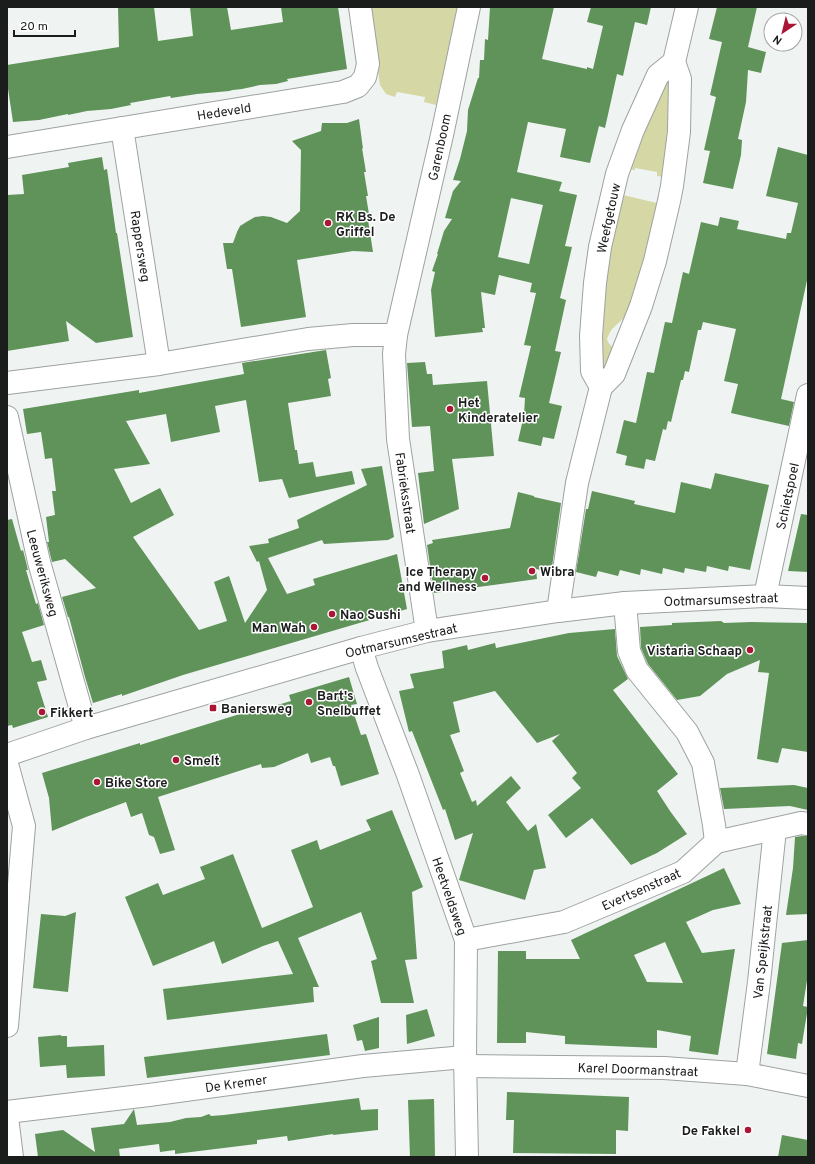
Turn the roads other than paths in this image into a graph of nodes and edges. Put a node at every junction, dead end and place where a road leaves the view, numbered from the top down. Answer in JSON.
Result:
{"nodes":[{"id":1,"x":360,"y":7,"type":"edge"},
{"id":2,"x":469,"y":7,"type":"edge"},
{"id":3,"x":687,"y":7,"type":"edge"},
{"id":4,"x":674,"y":62,"type":"junction"},
{"id":5,"x":122,"y":128,"type":"junction"},
{"id":6,"x":7,"y":147,"type":"edge"},
{"id":7,"x":395,"y":345,"type":"junction"},
{"id":8,"x":159,"y":364,"type":"junction"},
{"id":9,"x":7,"y":383,"type":"edge"},
{"id":10,"x":601,"y":387,"type":"junction"},
{"id":11,"x":808,"y":395,"type":"edge"},
{"id":12,"x":7,"y":417,"type":"edge"},
{"id":13,"x":765,"y":596,"type":"junction"},
{"id":14,"x":808,"y":598,"type":"edge"},
{"id":15,"x":625,"y":603,"type":"junction"},
{"id":16,"x":558,"y":610,"type":"junction"},
{"id":17,"x":427,"y":631,"type":"junction"},
{"id":18,"x":361,"y":648,"type":"junction"},
{"id":19,"x":86,"y":728,"type":"junction"},
{"id":20,"x":7,"y":756,"type":"edge"},
{"id":21,"x":7,"y":764,"type":"edge"},
{"id":22,"x":808,"y":824,"type":"edge"},
{"id":23,"x":775,"y":829,"type":"junction"},
{"id":24,"x":716,"y":842,"type":"junction"},
{"id":25,"x":466,"y":940,"type":"junction"},
{"id":26,"x":7,"y":1026,"type":"edge"},
{"id":27,"x":465,"y":1062,"type":"junction"},
{"id":28,"x":747,"y":1074,"type":"junction"},
{"id":29,"x":808,"y":1086,"type":"edge"},
{"id":30,"x":7,"y":1112,"type":"edge"},
{"id":31,"x":7,"y":1117,"type":"edge"},
{"id":32,"x":12,"y":1157,"type":"edge"},
{"id":33,"x":467,"y":1157,"type":"edge"}],
"edges":[{"from":1,"to":5,"type":"street","name":"Hedeveld"},
{"from":2,"to":7,"type":"street","name":"Garenboom"},
{"from":3,"to":4,"type":"street"},
{"from":4,"to":10,"type":"street"},
{"from":4,"to":10,"type":"street","name":"Weefgetouw"},
{"from":5,"to":6,"type":"street","name":"Hedeveld"},
{"from":5,"to":8,"type":"street","name":"Rappersweg"},
{"from":7,"to":8,"type":"street"},
{"from":7,"to":17,"type":"street","name":"Fabrieksstraat"},
{"from":8,"to":9,"type":"street"},
{"from":10,"to":16,"type":"street"},
{"from":11,"to":13,"type":"street","name":"Schietspoel"},
{"from":12,"to":19,"type":"street","name":"Leeuweriksweg"},
{"from":13,"to":14,"type":"street","name":"Ootmarsumsestraat"},
{"from":13,"to":15,"type":"street","name":"Ootmarsumsestraat"},
{"from":15,"to":16,"type":"street","name":"Ootmarsumsestraat"},
{"from":15,"to":24,"type":"street"},
{"from":16,"to":17,"type":"street","name":"Ootmarsumsestraat"},
{"from":17,"to":18,"type":"street","name":"Ootmarsumsestraat"},
{"from":18,"to":19,"type":"street","name":"Ootmarsumsestraat"},
{"from":18,"to":25,"type":"street","name":"Heetveldsweg"},
{"from":19,"to":20,"type":"street","name":"Ootmarsumsestraat"},
{"from":21,"to":26,"type":"street"},
{"from":22,"to":23,"type":"street","name":"Evertsenstraat"},
{"from":23,"to":24,"type":"street","name":"Evertsenstraat"},
{"from":23,"to":28,"type":"street","name":"Van Speijkstraat"},
{"from":24,"to":25,"type":"street","name":"Evertsenstraat"},
{"from":25,"to":27,"type":"street","name":"Heetveldsweg"},
{"from":27,"to":28,"type":"street","name":"Karel Doormanstraat"},
{"from":27,"to":30,"type":"street","name":"De Kremer"},
{"from":27,"to":33,"type":"street","name":"Heetveldsweg"},
{"from":28,"to":29,"type":"street","name":"Karel Doormanstraat"},
{"from":31,"to":32,"type":"street"}]}
